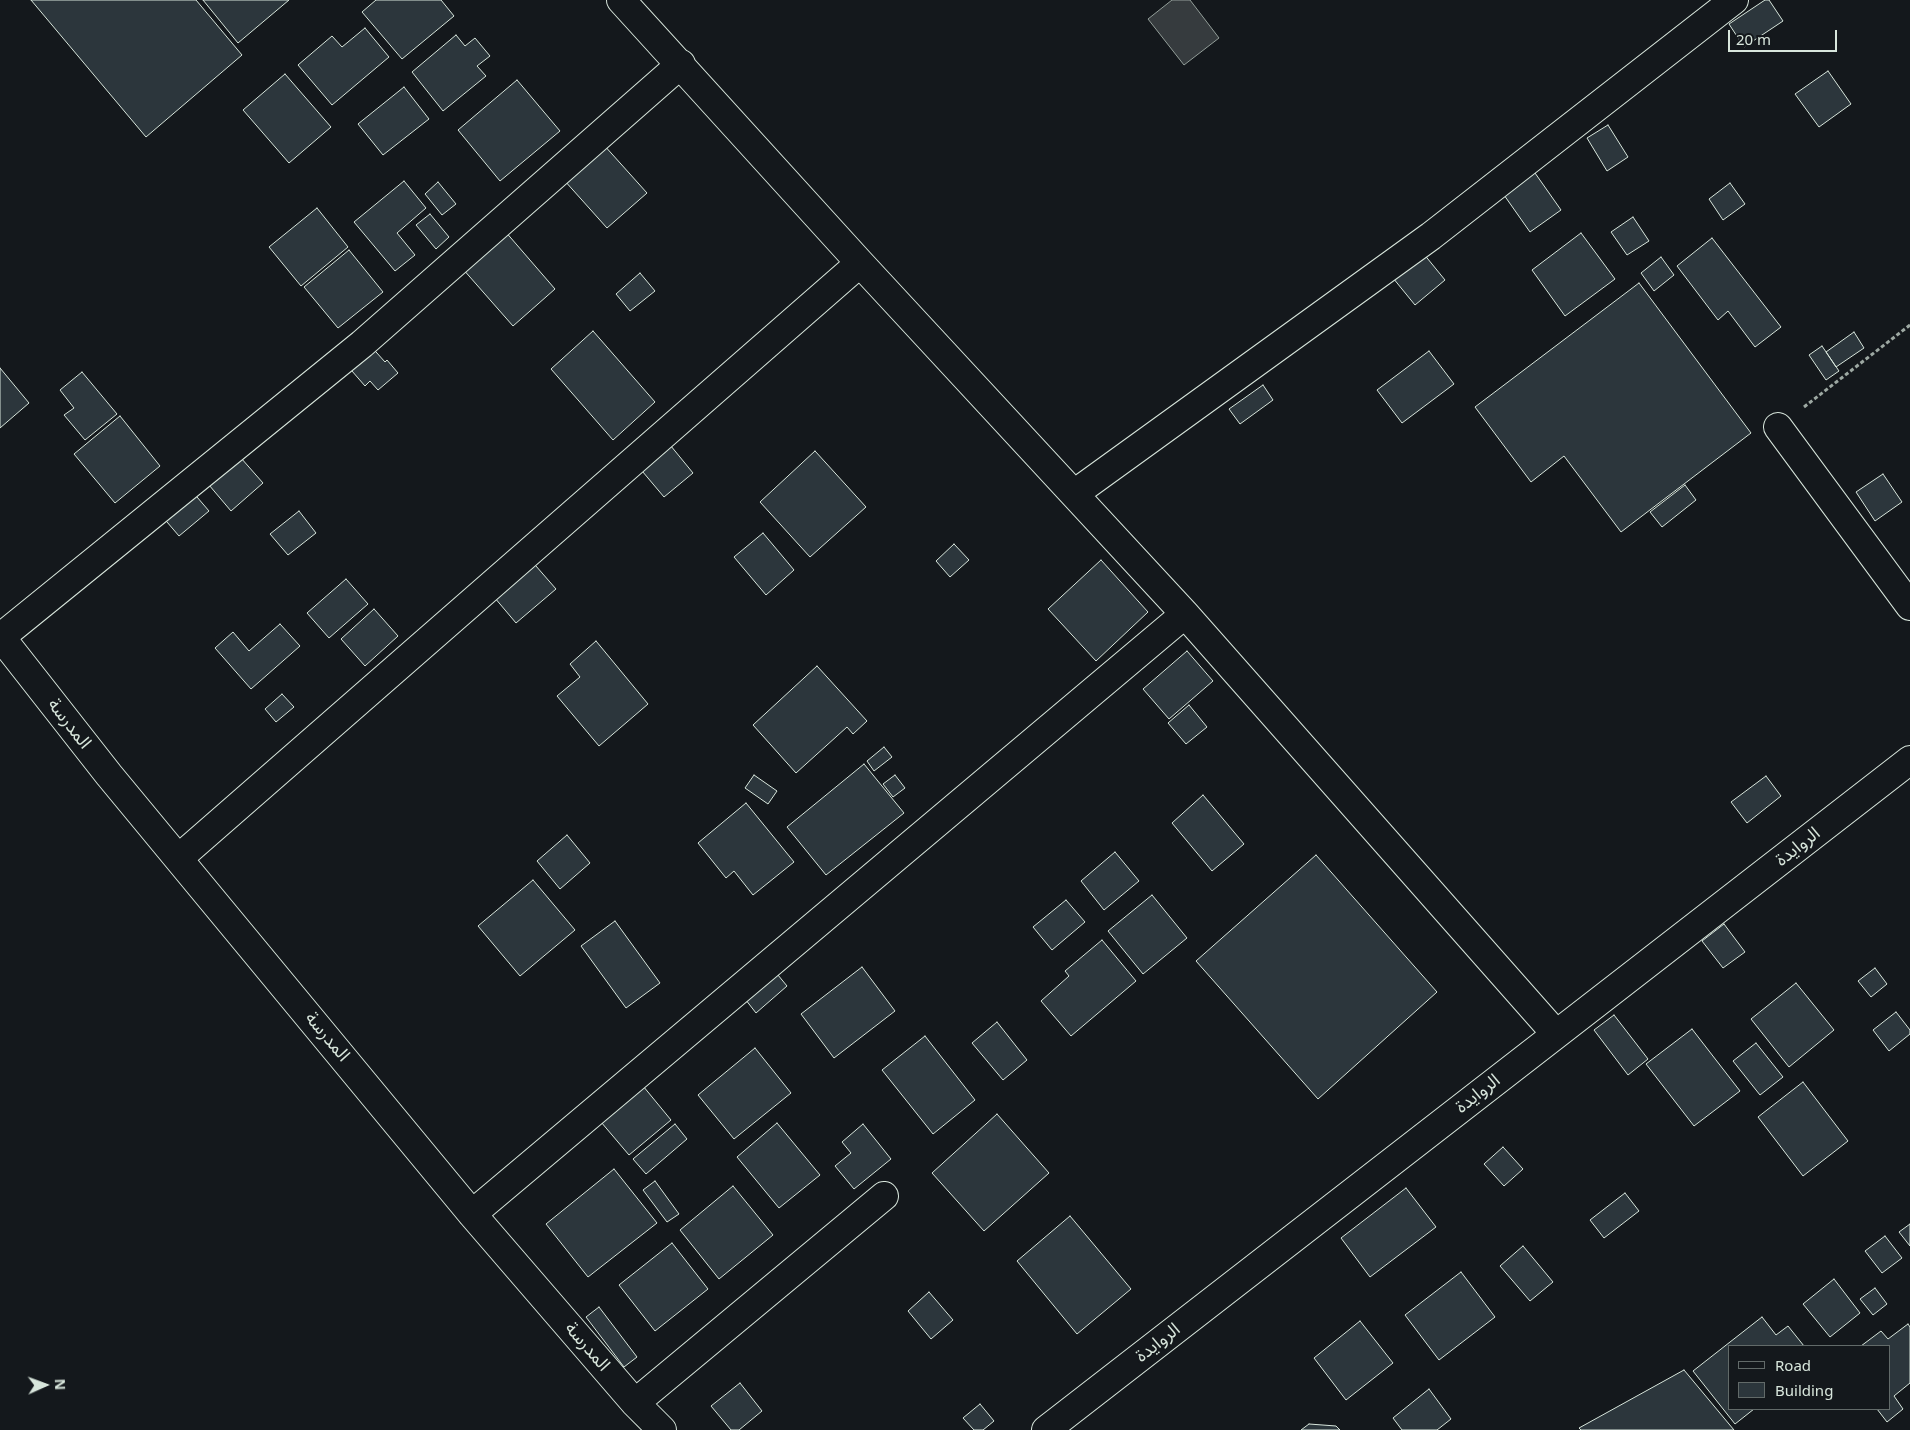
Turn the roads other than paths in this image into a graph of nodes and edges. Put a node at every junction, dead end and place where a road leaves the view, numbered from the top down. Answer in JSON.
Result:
{"nodes":[{"id":1,"x":621,"y":0,"type":"edge"},
{"id":2,"x":1734,"y":0,"type":"edge"},
{"id":3,"x":681,"y":64,"type":"junction"},
{"id":4,"x":860,"y":262,"type":"junction"},
{"id":5,"x":1778,"y":427,"type":"road end"},
{"id":6,"x":1074,"y":494,"type":"junction"},
{"id":7,"x":1910,"y":606,"type":"edge"},
{"id":8,"x":1185,"y":614,"type":"junction"},
{"id":9,"x":0,"y":637,"type":"edge"},
{"id":10,"x":1910,"y":760,"type":"edge"},
{"id":11,"x":179,"y":858,"type":"junction"},
{"id":12,"x":1556,"y":1034,"type":"junction"},
{"id":13,"x":884,"y":1196,"type":"dead end"},
{"id":14,"x":472,"y":1214,"type":"junction"},
{"id":15,"x":635,"y":1403,"type":"junction"},
{"id":16,"x":662,"y":1430,"type":"edge"},
{"id":17,"x":1046,"y":1430,"type":"edge"}],
"edges":[{"from":1,"to":3,"type":"street"},
{"from":2,"to":6,"type":"street"},
{"from":3,"to":4,"type":"street"},
{"from":3,"to":9,"type":"street"},
{"from":4,"to":6,"type":"street"},
{"from":4,"to":11,"type":"street"},
{"from":5,"to":7,"type":"street"},
{"from":6,"to":8,"type":"street"},
{"from":8,"to":12,"type":"street"},
{"from":8,"to":14,"type":"street"},
{"from":9,"to":11,"type":"street","name":"المدرسة"},
{"from":10,"to":12,"type":"street","name":"الروايدة"},
{"from":11,"to":14,"type":"street","name":"المدرسة"},
{"from":12,"to":17,"type":"street","name":"الروايدة"},
{"from":13,"to":15,"type":"street"},
{"from":14,"to":15,"type":"street","name":"المدرسة"},
{"from":15,"to":16,"type":"street","name":"المدرسة"}]}
